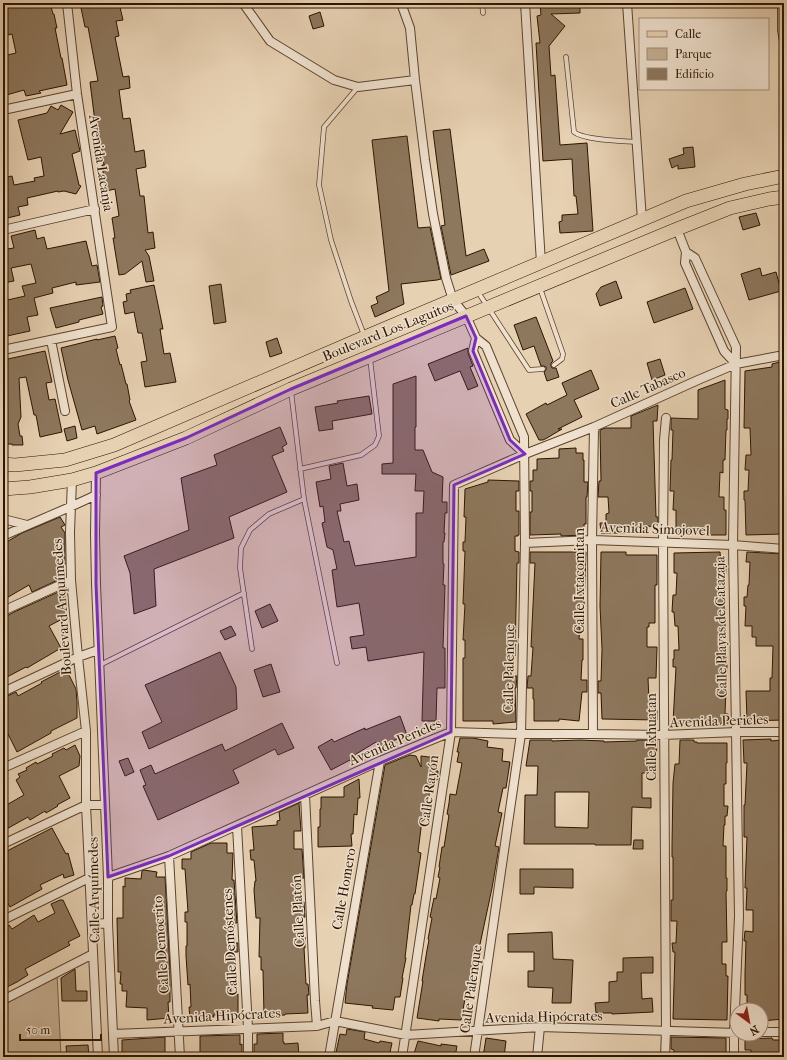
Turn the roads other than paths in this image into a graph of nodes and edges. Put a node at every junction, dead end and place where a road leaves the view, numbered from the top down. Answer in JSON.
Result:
{"nodes":[{"id":1,"x":67,"y":3,"type":"edge"},
{"id":2,"x":243,"y":3,"type":"edge"},
{"id":3,"x":401,"y":3,"type":"edge"},
{"id":4,"x":482,"y":3,"type":"edge"},
{"id":5,"x":525,"y":3,"type":"edge"},
{"id":6,"x":627,"y":3,"type":"edge"},
{"id":7,"x":782,"y":3,"type":"edge"},
{"id":8,"x":483,"y":13,"type":"dead end"},
{"id":9,"x":784,"y":41,"type":"edge"},
{"id":10,"x":566,"y":57,"type":"dead end"},
{"id":11,"x":415,"y":80,"type":"junction"},
{"id":12,"x":358,"y":87,"type":"junction"},
{"id":13,"x":77,"y":94,"type":"junction"},
{"id":14,"x":3,"y":110,"type":"edge"},
{"id":15,"x":637,"y":142,"type":"junction"},
{"id":16,"x":784,"y":176,"type":"edge"},
{"id":17,"x":784,"y":197,"type":"edge"},
{"id":18,"x":95,"y":209,"type":"junction"},
{"id":19,"x":642,"y":220,"type":"junction"},
{"id":20,"x":677,"y":229,"type":"junction"},
{"id":21,"x":3,"y":230,"type":"edge"},
{"id":22,"x":686,"y":252,"type":"junction"},
{"id":23,"x":541,"y":263,"type":"junction"},
{"id":24,"x":540,"y":286,"type":"junction"},
{"id":25,"x":477,"y":290,"type":"junction"},
{"id":26,"x":453,"y":300,"type":"junction"},
{"id":27,"x":488,"y":307,"type":"junction"},
{"id":28,"x":466,"y":316,"type":"junction"},
{"id":29,"x":365,"y":337,"type":"junction"},
{"id":30,"x":476,"y":338,"type":"junction"},
{"id":31,"x":51,"y":340,"type":"junction"},
{"id":32,"x":3,"y":350,"type":"edge"},
{"id":33,"x":784,"y":355,"type":"edge"},
{"id":34,"x":370,"y":356,"type":"junction"},
{"id":35,"x":554,"y":364,"type":"dead end"},
{"id":36,"x":736,"y":364,"type":"junction"},
{"id":37,"x":543,"y":369,"type":"dead end"},
{"id":38,"x":291,"y":389,"type":"junction"},
{"id":39,"x":65,"y":411,"type":"dead end"},
{"id":40,"x":666,"y":418,"type":"dead end"},
{"id":41,"x":594,"y":427,"type":"junction"},
{"id":42,"x":525,"y":454,"type":"junction"},
{"id":43,"x":3,"y":464,"type":"edge"},
{"id":44,"x":300,"y":469,"type":"junction"},
{"id":45,"x":96,"y":473,"type":"junction"},
{"id":46,"x":72,"y":480,"type":"junction"},
{"id":47,"x":3,"y":489,"type":"edge"},
{"id":48,"x":96,"y":495,"type":"junction"},
{"id":49,"x":304,"y":499,"type":"junction"},
{"id":50,"x":70,"y":507,"type":"junction"},
{"id":51,"x":3,"y":519,"type":"edge"},
{"id":52,"x":27,"y":525,"type":"junction"},
{"id":53,"x":3,"y":536,"type":"edge"},
{"id":54,"x":592,"y":540,"type":"junction"},
{"id":55,"x":525,"y":542,"type":"junction"},
{"id":56,"x":663,"y":542,"type":"junction"},
{"id":57,"x":733,"y":545,"type":"junction"},
{"id":58,"x":784,"y":549,"type":"edge"},
{"id":59,"x":71,"y":580,"type":"junction"},
{"id":60,"x":244,"y":593,"type":"junction"},
{"id":61,"x":3,"y":611,"type":"edge"},
{"id":62,"x":252,"y":649,"type":"dead end"},
{"id":63,"x":98,"y":650,"type":"junction"},
{"id":64,"x":78,"y":656,"type":"junction"},
{"id":65,"x":337,"y":663,"type":"dead end"},
{"id":66,"x":99,"y":666,"type":"junction"},
{"id":67,"x":3,"y":692,"type":"edge"},
{"id":68,"x":86,"y":731,"type":"junction"},
{"id":69,"x":450,"y":732,"type":"junction"},
{"id":70,"x":737,"y":732,"type":"junction"},
{"id":71,"x":784,"y":732,"type":"edge"},
{"id":72,"x":521,"y":734,"type":"junction"},
{"id":73,"x":593,"y":734,"type":"junction"},
{"id":74,"x":664,"y":736,"type":"junction"},
{"id":75,"x":380,"y":761,"type":"junction"},
{"id":76,"x":3,"y":768,"type":"edge"},
{"id":77,"x":305,"y":795,"type":"junction"},
{"id":78,"x":86,"y":805,"type":"junction"},
{"id":79,"x":105,"y":805,"type":"junction"},
{"id":80,"x":237,"y":826,"type":"junction"},
{"id":81,"x":3,"y":844,"type":"edge"},
{"id":82,"x":169,"y":856,"type":"junction"},
{"id":83,"x":108,"y":877,"type":"junction"},
{"id":84,"x":89,"y":878,"type":"junction"},
{"id":85,"x":3,"y":920,"type":"edge"},
{"id":86,"x":108,"y":923,"type":"junction"},
{"id":87,"x":92,"y":924,"type":"junction"},
{"id":88,"x":93,"y":954,"type":"junction"},
{"id":89,"x":3,"y":1000,"type":"edge"},
{"id":90,"x":737,"y":1002,"type":"edge"},
{"id":91,"x":335,"y":1021,"type":"junction"},
{"id":92,"x":317,"y":1026,"type":"junction"},
{"id":93,"x":540,"y":1027,"type":"junction"},
{"id":94,"x":248,"y":1028,"type":"junction"},
{"id":95,"x":666,"y":1030,"type":"junction"},
{"id":96,"x":179,"y":1031,"type":"junction"},
{"id":97,"x":479,"y":1031,"type":"junction"},
{"id":98,"x":769,"y":1032,"type":"edge"},
{"id":99,"x":784,"y":1032,"type":"edge"},
{"id":100,"x":729,"y":1033,"type":"edge"},
{"id":101,"x":113,"y":1034,"type":"junction"},
{"id":102,"x":406,"y":1035,"type":"junction"},
{"id":103,"x":735,"y":1042,"type":"edge"},
{"id":104,"x":98,"y":1057,"type":"edge"},
{"id":105,"x":114,"y":1057,"type":"edge"},
{"id":106,"x":180,"y":1057,"type":"edge"},
{"id":107,"x":248,"y":1057,"type":"edge"},
{"id":108,"x":329,"y":1057,"type":"edge"},
{"id":109,"x":402,"y":1057,"type":"edge"},
{"id":110,"x":474,"y":1057,"type":"edge"},
{"id":111,"x":537,"y":1057,"type":"edge"},
{"id":112,"x":665,"y":1057,"type":"edge"},
{"id":113,"x":734,"y":1057,"type":"edge"}],
"edges":[{"from":1,"to":13,"type":"street","name":"Avenida Lacanja"},
{"from":2,"to":12,"type":"street"},
{"from":3,"to":11,"type":"street"},
{"from":4,"to":8,"type":"lane"},
{"from":5,"to":23,"type":"street"},
{"from":6,"to":15,"type":"street"},
{"from":7,"to":9,"type":"street"},
{"from":10,"to":15,"type":"lane"},
{"from":11,"to":12,"type":"street"},
{"from":11,"to":26,"type":"street"},
{"from":12,"to":29,"type":"lane"},
{"from":13,"to":14,"type":"street"},
{"from":13,"to":18,"type":"street","name":"Avenida Lacanja"},
{"from":15,"to":19,"type":"street"},
{"from":16,"to":19,"type":"main road","name":"Boulevard Los Laguitos"},
{"from":17,"to":20,"type":"main road","name":"Boulevard Los Laguitos"},
{"from":18,"to":21,"type":"street"},
{"from":18,"to":31,"type":"street","name":"Avenida Lacanja"},
{"from":19,"to":23,"type":"main road","name":"Boulevard Los Laguitos"},
{"from":20,"to":22,"type":"street","name":"Calle Playas de Catazaja"},
{"from":20,"to":24,"type":"main road","name":"Boulevard Los Laguitos"},
{"from":22,"to":36,"type":"street","name":"Calle Playas de Catazaja"},
{"from":22,"to":36,"type":"street","name":"Calle Playas de Catazaja"},
{"from":23,"to":25,"type":"main road","name":"Boulevard Los Laguitos"},
{"from":24,"to":27,"type":"main road","name":"Boulevard Los Laguitos"},
{"from":24,"to":35,"type":"lane"},
{"from":25,"to":26,"type":"main road","name":"Boulevard Los Laguitos"},
{"from":25,"to":27,"type":"lane"},
{"from":26,"to":28,"type":"street"},
{"from":26,"to":29,"type":"main road","name":"Boulevard Los Laguitos"},
{"from":27,"to":28,"type":"main road","name":"Boulevard Los Laguitos"},
{"from":27,"to":37,"type":"lane"},
{"from":28,"to":30,"type":"street"},
{"from":28,"to":34,"type":"main road","name":"Boulevard Los Laguitos"},
{"from":29,"to":43,"type":"main road","name":"Boulevard Los Laguitos"},
{"from":30,"to":42,"type":"street","name":"Calle Palenque"},
{"from":30,"to":42,"type":"street"},
{"from":31,"to":32,"type":"street"},
{"from":31,"to":39,"type":"street"},
{"from":33,"to":36,"type":"street","name":"Calle Tabasco"},
{"from":34,"to":38,"type":"main road","name":"Boulevard Los Laguitos"},
{"from":34,"to":44,"type":"lane"},
{"from":36,"to":41,"type":"street","name":"Calle Tabasco"},
{"from":36,"to":57,"type":"street","name":"Calle Playas de Catazaja"},
{"from":38,"to":44,"type":"lane"},
{"from":38,"to":45,"type":"main road","name":"Boulevard Los Laguitos"},
{"from":40,"to":56,"type":"street","name":"Calle Ixhuatan"},
{"from":41,"to":42,"type":"street","name":"Calle Tabasco"},
{"from":41,"to":54,"type":"street","name":"Calle Ixtacomitan"},
{"from":42,"to":55,"type":"street","name":"Calle Palenque"},
{"from":42,"to":69,"type":"street","name":"Calle Rayón"},
{"from":44,"to":49,"type":"lane"},
{"from":45,"to":46,"type":"main road","name":"Boulevard Los Laguitos"},
{"from":45,"to":48,"type":"street"},
{"from":46,"to":47,"type":"main road","name":"Boulevard Los Laguitos"},
{"from":46,"to":50,"type":"street","name":"Boulevard Arquímedes"},
{"from":48,"to":50,"type":"street"},
{"from":48,"to":63,"type":"street"},
{"from":49,"to":60,"type":"lane"},
{"from":49,"to":65,"type":"lane"},
{"from":50,"to":52,"type":"street"},
{"from":50,"to":59,"type":"street","name":"Boulevard Arquímedes"},
{"from":51,"to":52,"type":"street"},
{"from":52,"to":53,"type":"street"},
{"from":54,"to":55,"type":"street","name":"Avenida Simojovel"},
{"from":54,"to":56,"type":"street","name":"Avenida Simojovel"},
{"from":54,"to":73,"type":"street","name":"Calle Ixtacomitan"},
{"from":55,"to":72,"type":"street","name":"Calle Palenque"},
{"from":56,"to":57,"type":"street","name":"Avenida Simojovel"},
{"from":56,"to":74,"type":"street","name":"Calle Ixhuatan"},
{"from":57,"to":58,"type":"street","name":"Avenida Simojovel"},
{"from":57,"to":70,"type":"street","name":"Calle Playas de Catazaja"},
{"from":59,"to":61,"type":"street"},
{"from":59,"to":64,"type":"street","name":"Boulevard Arquímedes"},
{"from":60,"to":62,"type":"lane"},
{"from":60,"to":66,"type":"lane"},
{"from":63,"to":64,"type":"street"},
{"from":63,"to":66,"type":"street"},
{"from":64,"to":67,"type":"street"},
{"from":64,"to":68,"type":"street","name":"Boulevard Arquímedes"},
{"from":66,"to":79,"type":"street","name":"Calle Arquímedes"},
{"from":68,"to":76,"type":"street"},
{"from":68,"to":78,"type":"street","name":"Calle Arquímedes"},
{"from":69,"to":72,"type":"street","name":"Avenida Pericles"},
{"from":69,"to":75,"type":"street","name":"Avenida Pericles"},
{"from":69,"to":102,"type":"street","name":"Calle Rayón"},
{"from":70,"to":71,"type":"street","name":"Avenida Pericles"},
{"from":70,"to":74,"type":"street","name":"Avenida Pericles"},
{"from":70,"to":90,"type":"street","name":"Calle Playas de Catazaja"},
{"from":72,"to":73,"type":"street","name":"Avenida Pericles"},
{"from":72,"to":97,"type":"street","name":"Calle Palenque"},
{"from":73,"to":74,"type":"street","name":"Avenida Pericles"},
{"from":74,"to":95,"type":"street","name":"Calle Ixhuatan"},
{"from":75,"to":77,"type":"street","name":"Avenida Pericles"},
{"from":75,"to":91,"type":"street","name":"Calle Homero"},
{"from":77,"to":80,"type":"street","name":"Avenida Pericles"},
{"from":77,"to":92,"type":"street","name":"Calle Platón"},
{"from":78,"to":79,"type":"street"},
{"from":78,"to":81,"type":"street"},
{"from":78,"to":84,"type":"street","name":"Calle Arquímedes"},
{"from":79,"to":83,"type":"street","name":"Calle Arquímedes"},
{"from":80,"to":82,"type":"street","name":"Avenida Pericles"},
{"from":80,"to":94,"type":"street","name":"Calle Demóstenes"},
{"from":82,"to":83,"type":"street","name":"Avenida Pericles"},
{"from":82,"to":96,"type":"street","name":"Calle Democrito"},
{"from":83,"to":86,"type":"street","name":"Calle Arquímedes"},
{"from":84,"to":85,"type":"street"},
{"from":84,"to":87,"type":"street","name":"Calle Arquímedes"},
{"from":86,"to":87,"type":"street"},
{"from":86,"to":101,"type":"street","name":"Calle Arquímedes"},
{"from":87,"to":88,"type":"street","name":"Calle Arquímedes"},
{"from":88,"to":89,"type":"street"},
{"from":88,"to":104,"type":"street","name":"Calle Arquímedes"},
{"from":91,"to":92,"type":"street","name":"Avenida Hipócrates"},
{"from":91,"to":102,"type":"street","name":"Avenida Hipócrates"},
{"from":91,"to":108,"type":"street","name":"Calle Homero"},
{"from":92,"to":94,"type":"street","name":"Avenida Hipócrates"},
{"from":93,"to":95,"type":"street","name":"Avenida Hipócrates"},
{"from":93,"to":97,"type":"street","name":"Avenida Hipócrates"},
{"from":93,"to":111,"type":"street"},
{"from":94,"to":96,"type":"street","name":"Avenida Hipócrates"},
{"from":94,"to":107,"type":"street","name":"Calle Demóstenes"},
{"from":95,"to":100,"type":"street","name":"Avenida Hipócrates"},
{"from":95,"to":112,"type":"street","name":"Calle Ixhuatan"},
{"from":96,"to":101,"type":"street","name":"Avenida Hipócrates"},
{"from":96,"to":106,"type":"street","name":"Calle Democrito"},
{"from":97,"to":102,"type":"street","name":"Avenida Hipócrates"},
{"from":97,"to":110,"type":"street","name":"Calle Palenque"},
{"from":98,"to":99,"type":"street"},
{"from":101,"to":105,"type":"street","name":"Calle Arquímedes"},
{"from":102,"to":109,"type":"street","name":"Calle Rayón"},
{"from":103,"to":113,"type":"street","name":"Calle Playas de Catazaja"}]}
